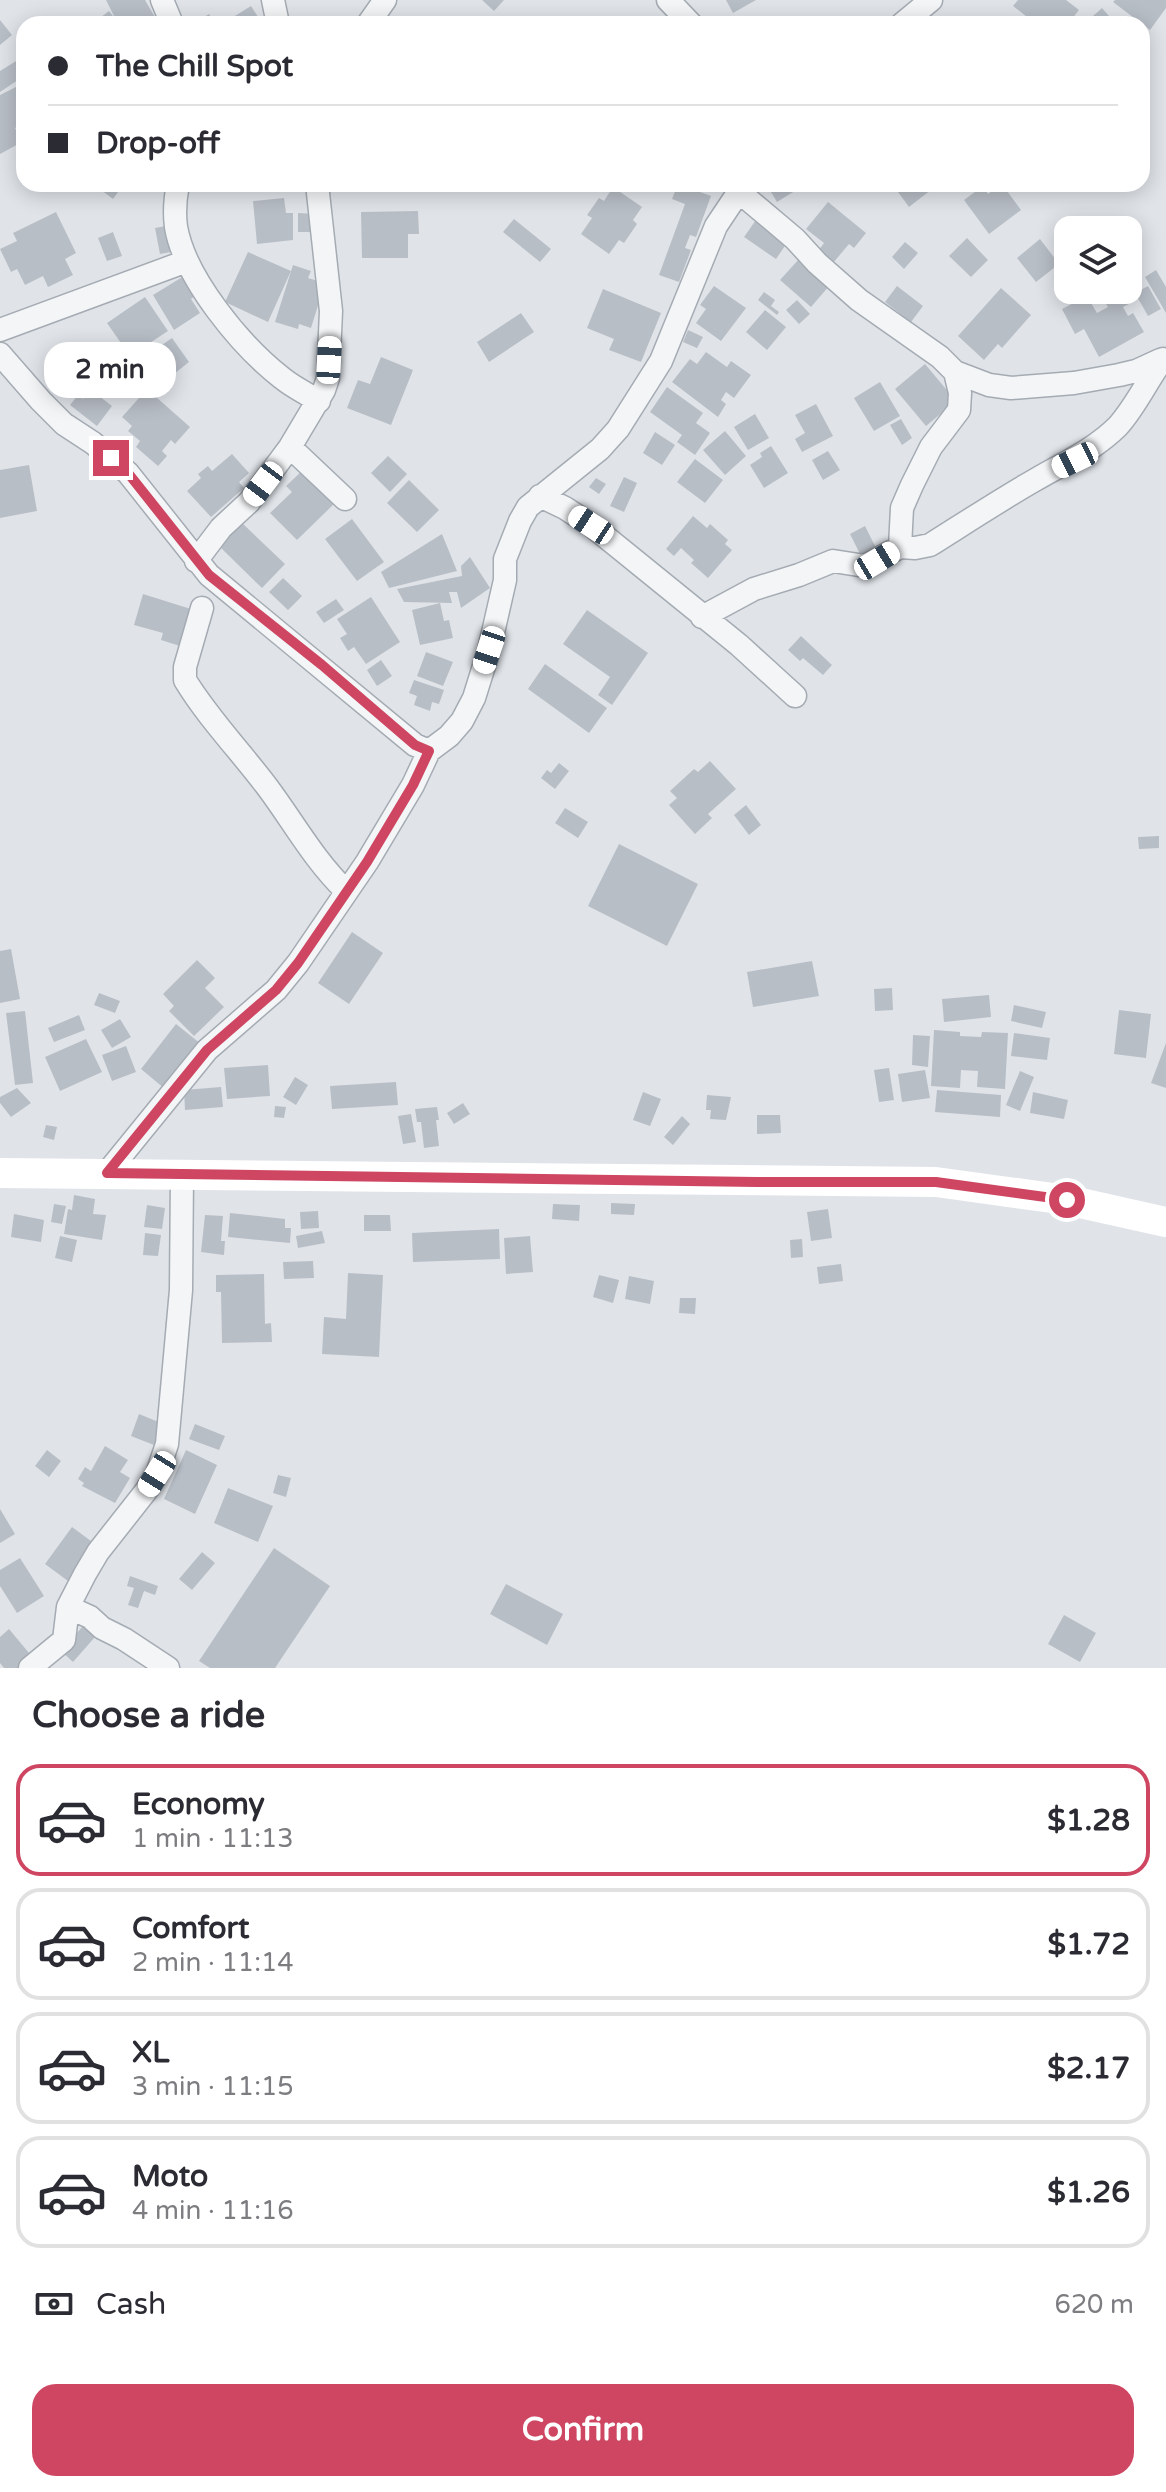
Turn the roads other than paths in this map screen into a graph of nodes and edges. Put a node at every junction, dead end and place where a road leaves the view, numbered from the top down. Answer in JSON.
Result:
{"nodes":[{"id":1,"x":668,"y":0,"type":"edge"},
{"id":2,"x":931,"y":0,"type":"edge"},
{"id":3,"x":683,"y":16,"type":"edge"},
{"id":4,"x":912,"y":16,"type":"edge"},
{"id":5,"x":177,"y":192,"type":"edge"},
{"id":6,"x":318,"y":192,"type":"edge"},
{"id":7,"x":738,"y":192,"type":"edge"},
{"id":8,"x":745,"y":192,"type":"edge"},
{"id":9,"x":187,"y":261,"type":"junction"},
{"id":10,"x":0,"y":330,"type":"edge"},
{"id":11,"x":0,"y":354,"type":"edge"},
{"id":12,"x":1164,"y":358,"type":"edge"},
{"id":13,"x":955,"y":372,"type":"junction"},
{"id":14,"x":319,"y":401,"type":"junction"},
{"id":15,"x":290,"y":447,"type":"junction"},
{"id":16,"x":540,"y":496,"type":"junction"},
{"id":17,"x":345,"y":499,"type":"dead end"},
{"id":18,"x":900,"y":547,"type":"junction"},
{"id":19,"x":196,"y":561,"type":"junction"},
{"id":20,"x":202,"y":608,"type":"dead end"},
{"id":21,"x":702,"y":617,"type":"junction"},
{"id":22,"x":795,"y":696,"type":"dead end"},
{"id":23,"x":429,"y":751,"type":"junction"},
{"id":24,"x":346,"y":891,"type":"junction"},
{"id":25,"x":0,"y":1173,"type":"edge"},
{"id":26,"x":107,"y":1173,"type":"junction"},
{"id":27,"x":182,"y":1174,"type":"junction"},
{"id":28,"x":1166,"y":1222,"type":"edge"},
{"id":29,"x":68,"y":1607,"type":"junction"},
{"id":30,"x":30,"y":1668,"type":"edge"},
{"id":31,"x":168,"y":1668,"type":"edge"}],
"edges":[{"from":1,"to":3,"type":"street"},
{"from":2,"to":4,"type":"street"},
{"from":5,"to":9,"type":"street"},
{"from":6,"to":14,"type":"street"},
{"from":7,"to":16,"type":"street"},
{"from":8,"to":13,"type":"street"},
{"from":9,"to":10,"type":"street"},
{"from":9,"to":14,"type":"street"},
{"from":11,"to":19,"type":"street"},
{"from":12,"to":13,"type":"street"},
{"from":12,"to":18,"type":"street"},
{"from":13,"to":18,"type":"street"},
{"from":14,"to":15,"type":"street"},
{"from":15,"to":17,"type":"street"},
{"from":15,"to":19,"type":"street"},
{"from":16,"to":21,"type":"street"},
{"from":16,"to":23,"type":"street"},
{"from":18,"to":21,"type":"street"},
{"from":19,"to":23,"type":"street"},
{"from":20,"to":24,"type":"street"},
{"from":21,"to":22,"type":"street"},
{"from":23,"to":24,"type":"street"},
{"from":24,"to":26,"type":"street"},
{"from":25,"to":26,"type":"main road"},
{"from":26,"to":27,"type":"main road"},
{"from":27,"to":28,"type":"main road"},
{"from":27,"to":29,"type":"street"},
{"from":29,"to":30,"type":"street"},
{"from":29,"to":31,"type":"street"}]}
